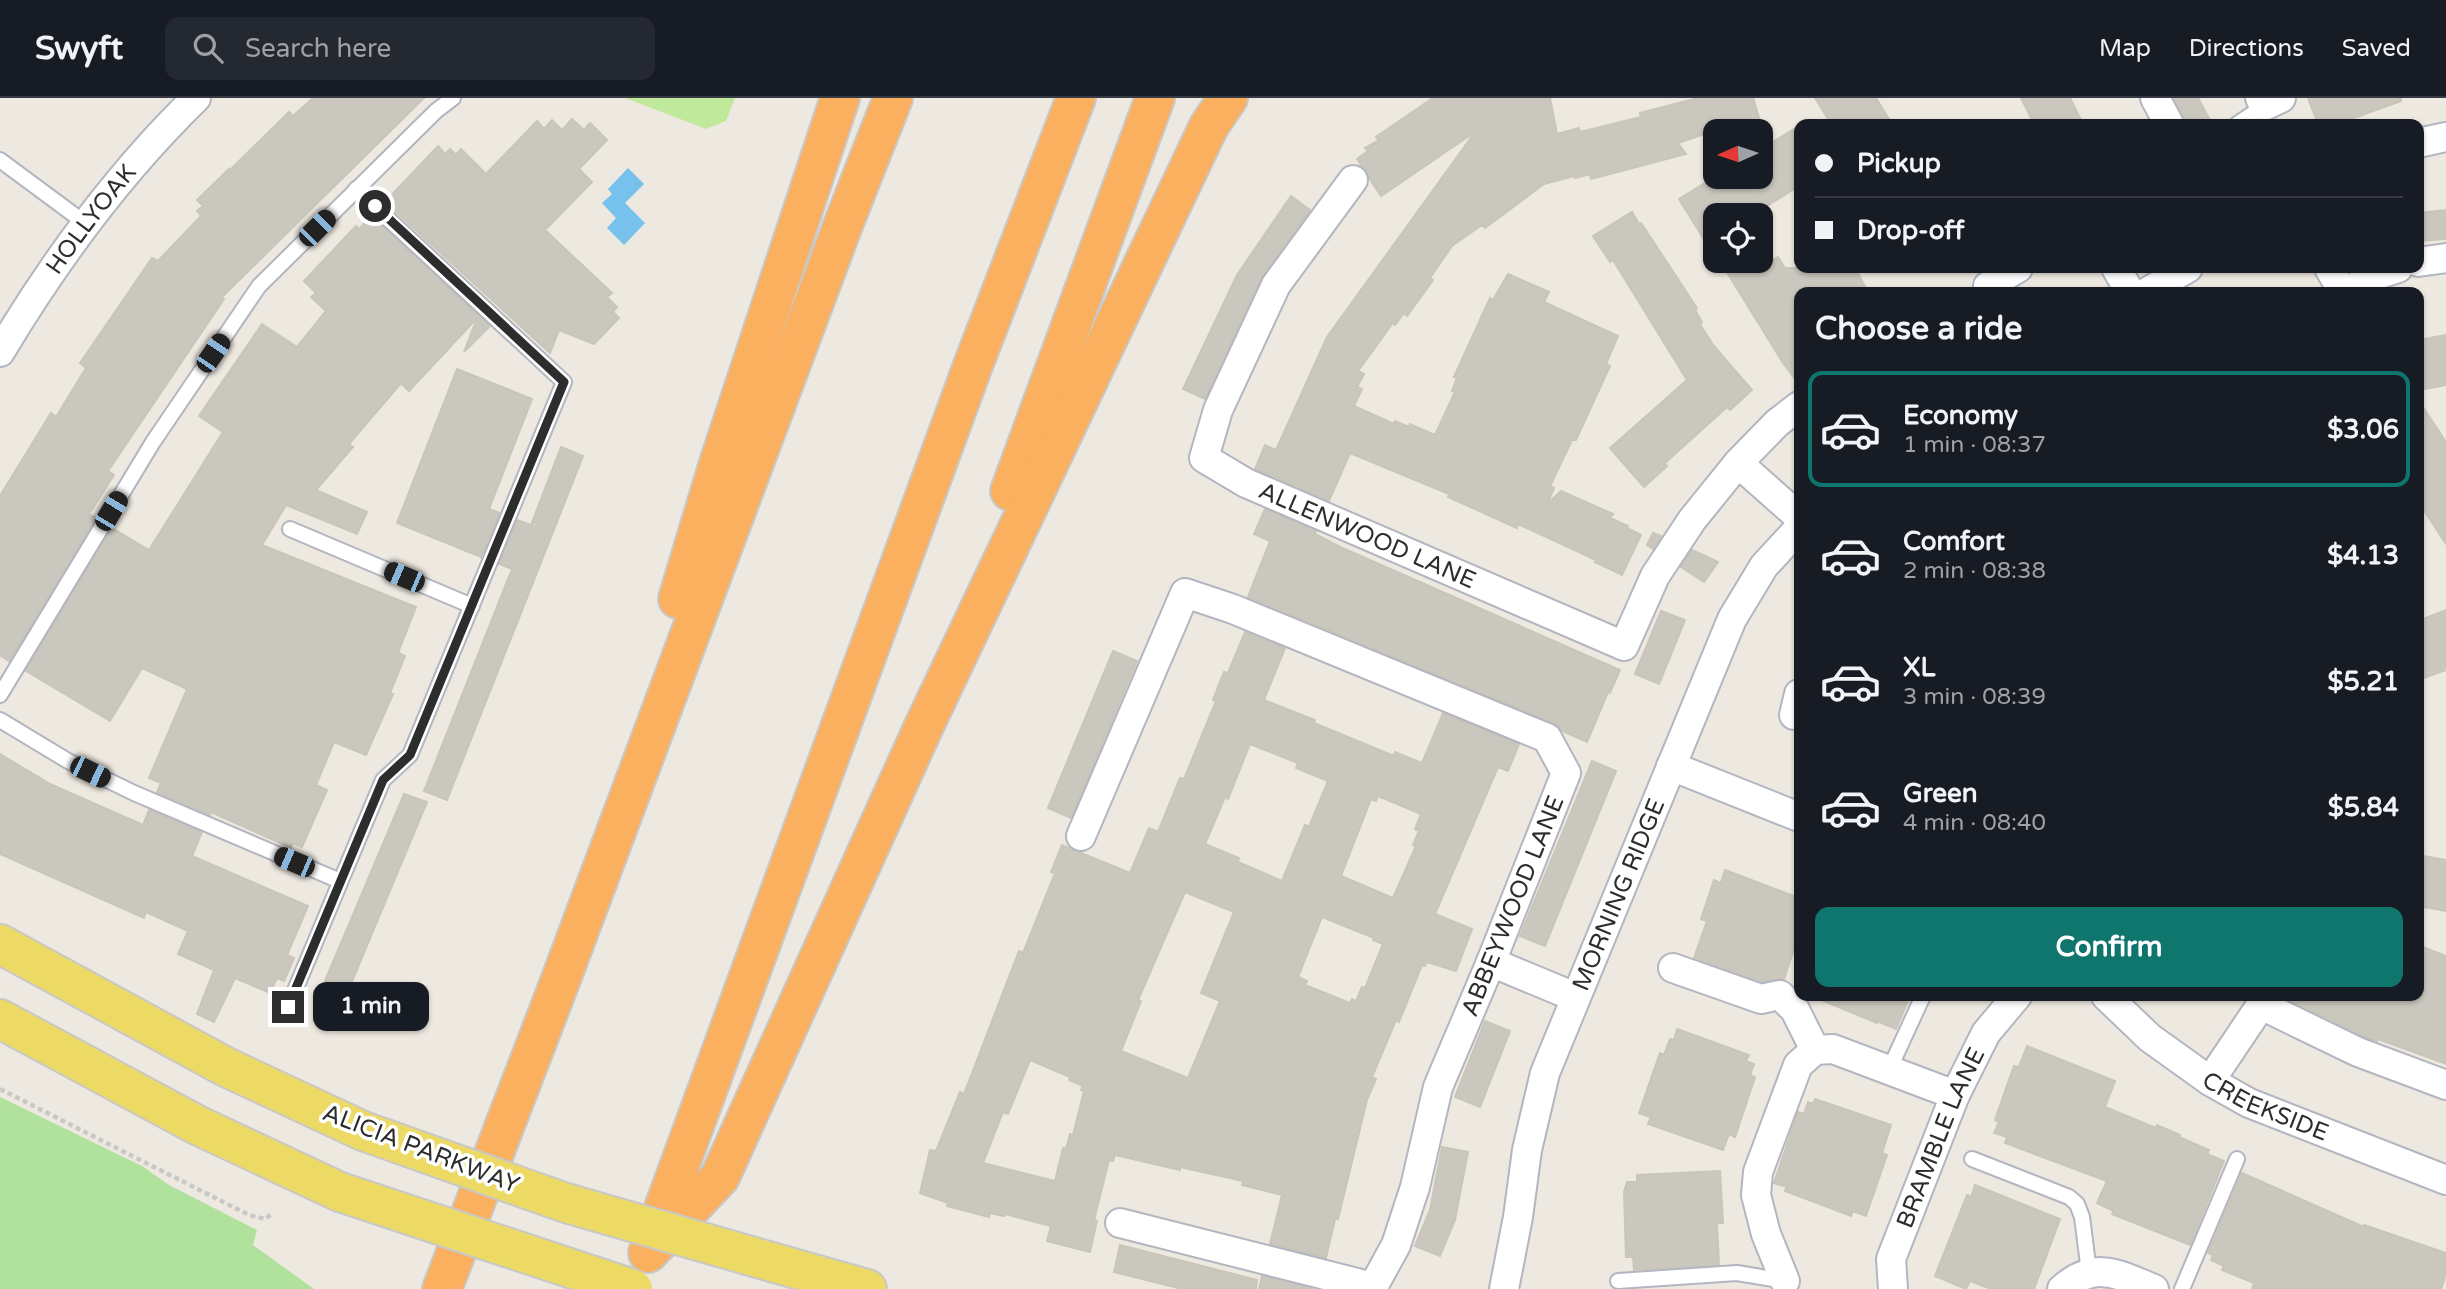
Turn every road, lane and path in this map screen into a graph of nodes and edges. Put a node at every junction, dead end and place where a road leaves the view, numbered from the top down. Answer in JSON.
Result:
{"nodes":[{"id":1,"x":196,"y":98,"type":"edge"},
{"id":2,"x":453,"y":98,"type":"edge"},
{"id":3,"x":840,"y":98,"type":"edge"},
{"id":4,"x":893,"y":98,"type":"edge"},
{"id":5,"x":1076,"y":98,"type":"edge"},
{"id":6,"x":1155,"y":98,"type":"edge"},
{"id":7,"x":1227,"y":98,"type":"edge"},
{"id":8,"x":2155,"y":98,"type":"edge"},
{"id":9,"x":2269,"y":101,"type":"edge"},
{"id":10,"x":2166,"y":119,"type":"edge"},
{"id":11,"x":2245,"y":119,"type":"edge"},
{"id":12,"x":2446,"y":137,"type":"edge"},
{"id":13,"x":2424,"y":142,"type":"edge"},
{"id":14,"x":0,"y":160,"type":"edge"},
{"id":15,"x":1353,"y":180,"type":"dead end"},
{"id":16,"x":356,"y":189,"type":"junction"},
{"id":17,"x":85,"y":223,"type":"junction"},
{"id":18,"x":2446,"y":258,"type":"edge"},
{"id":19,"x":2424,"y":261,"type":"edge"},
{"id":20,"x":2010,"y":273,"type":"edge"},
{"id":21,"x":2179,"y":273,"type":"edge"},
{"id":22,"x":2383,"y":273,"type":"edge"},
{"id":23,"x":1988,"y":286,"type":"dead end"},
{"id":24,"x":2156,"y":287,"type":"edge"},
{"id":25,"x":2354,"y":287,"type":"edge"},
{"id":26,"x":0,"y":352,"type":"edge"},
{"id":27,"x":1794,"y":411,"type":"edge"},
{"id":28,"x":1738,"y":463,"type":"junction"},
{"id":29,"x":1794,"y":513,"type":"edge"},
{"id":30,"x":290,"y":529,"type":"dead end"},
{"id":31,"x":1794,"y":533,"type":"edge"},
{"id":32,"x":472,"y":606,"type":"junction"},
{"id":33,"x":0,"y":695,"type":"edge"},
{"id":34,"x":0,"y":720,"type":"edge"},
{"id":35,"x":924,"y":726,"type":"junction"},
{"id":36,"x":1671,"y":766,"type":"junction"},
{"id":37,"x":1794,"y":815,"type":"edge"},
{"id":38,"x":1081,"y":835,"type":"dead end"},
{"id":39,"x":340,"y":881,"type":"junction"},
{"id":40,"x":0,"y":944,"type":"edge"},
{"id":41,"x":1491,"y":962,"type":"junction"},
{"id":42,"x":1673,"y":968,"type":"dead end"},
{"id":43,"x":561,"y":979,"type":"junction"},
{"id":44,"x":1575,"y":997,"type":"junction"},
{"id":45,"x":1921,"y":1001,"type":"edge"},
{"id":46,"x":2013,"y":1001,"type":"edge"},
{"id":47,"x":2111,"y":1001,"type":"edge"},
{"id":48,"x":288,"y":1007,"type":"dead end"},
{"id":49,"x":0,"y":1019,"type":"edge"},
{"id":50,"x":1815,"y":1050,"type":"junction"},
{"id":51,"x":1889,"y":1070,"type":"junction"},
{"id":52,"x":2210,"y":1081,"type":"junction"},
{"id":53,"x":2446,"y":1086,"type":"edge"},
{"id":54,"x":0,"y":1089,"type":"edge"},
{"id":55,"x":1955,"y":1096,"type":"junction"},
{"id":56,"x":1972,"y":1159,"type":"dead end"},
{"id":57,"x":2237,"y":1159,"type":"dead end"},
{"id":58,"x":2446,"y":1180,"type":"edge"},
{"id":59,"x":274,"y":1213,"type":"dead end"},
{"id":60,"x":1120,"y":1223,"type":"dead end"},
{"id":61,"x":648,"y":1254,"type":"junction"},
{"id":62,"x":2090,"y":1272,"type":"junction"},
{"id":63,"x":1618,"y":1281,"type":"dead end"},
{"id":64,"x":1785,"y":1281,"type":"joint"},
{"id":65,"x":442,"y":1289,"type":"edge"},
{"id":66,"x":634,"y":1289,"type":"edge"},
{"id":67,"x":867,"y":1289,"type":"edge"},
{"id":68,"x":1504,"y":1289,"type":"edge"},
{"id":69,"x":1893,"y":1289,"type":"edge"},
{"id":70,"x":2062,"y":1289,"type":"edge"},
{"id":71,"x":2154,"y":1289,"type":"edge"},
{"id":72,"x":2182,"y":1289,"type":"edge"}],
"edges":[{"from":1,"to":17,"type":"street","name":"HOLLYOAK"},
{"from":2,"to":16,"type":"lane"},
{"from":3,"to":43,"type":"highway"},
{"from":4,"to":43,"type":"highway"},
{"from":5,"to":61,"type":"highway"},
{"from":6,"to":35,"type":"highway"},
{"from":7,"to":35,"type":"highway"},
{"from":8,"to":10,"type":"street"},
{"from":9,"to":11,"type":"lane"},
{"from":12,"to":13,"type":"street"},
{"from":14,"to":17,"type":"lane"},
{"from":15,"to":28,"type":"street","name":"ALLENWOOD LANE"},
{"from":16,"to":32,"type":"lane"},
{"from":16,"to":33,"type":"lane"},
{"from":17,"to":26,"type":"street","name":"HOLLYOAK"},
{"from":18,"to":19,"type":"street"},
{"from":20,"to":23,"type":"street"},
{"from":21,"to":24,"type":"street"},
{"from":22,"to":25,"type":"street"},
{"from":27,"to":28,"type":"street","name":"ALLENWOOD LANE"},
{"from":28,"to":29,"type":"street"},
{"from":30,"to":32,"type":"lane"},
{"from":31,"to":36,"type":"street","name":"MORNING RIDGE"},
{"from":32,"to":39,"type":"lane"},
{"from":34,"to":39,"type":"lane"},
{"from":35,"to":61,"type":"highway"},
{"from":36,"to":37,"type":"street"},
{"from":36,"to":44,"type":"street","name":"MORNING RIDGE"},
{"from":38,"to":41,"type":"street","name":"ABBEYWOOD LANE"},
{"from":39,"to":48,"type":"lane"},
{"from":40,"to":67,"type":"main road","name":"ALICIA PARKWAY","bridge":true},
{"from":41,"to":44,"type":"street"},
{"from":41,"to":60,"type":"street","name":"ABBEYWOOD LANE"},
{"from":42,"to":50,"type":"street"},
{"from":43,"to":65,"type":"highway"},
{"from":44,"to":68,"type":"street","name":"MORNING RIDGE"},
{"from":45,"to":51,"type":"lane"},
{"from":46,"to":55,"type":"street","name":"BRAMBLE LANE"},
{"from":47,"to":52,"type":"street","name":"CREEKSIDE"},
{"from":49,"to":66,"type":"main road","bridge":true},
{"from":50,"to":51,"type":"street"},
{"from":50,"to":64,"type":"street"},
{"from":51,"to":55,"type":"street"},
{"from":52,"to":53,"type":"street"},
{"from":52,"to":58,"type":"street","name":"CREEKSIDE"},
{"from":54,"to":59,"type":"path"},
{"from":55,"to":69,"type":"street","name":"BRAMBLE LANE"},
{"from":56,"to":62,"type":"lane"},
{"from":57,"to":72,"type":"lane"},
{"from":61,"to":66,"type":"highway"},
{"from":62,"to":70,"type":"street"},
{"from":62,"to":71,"type":"street"},
{"from":63,"to":64,"type":"lane"}]}
